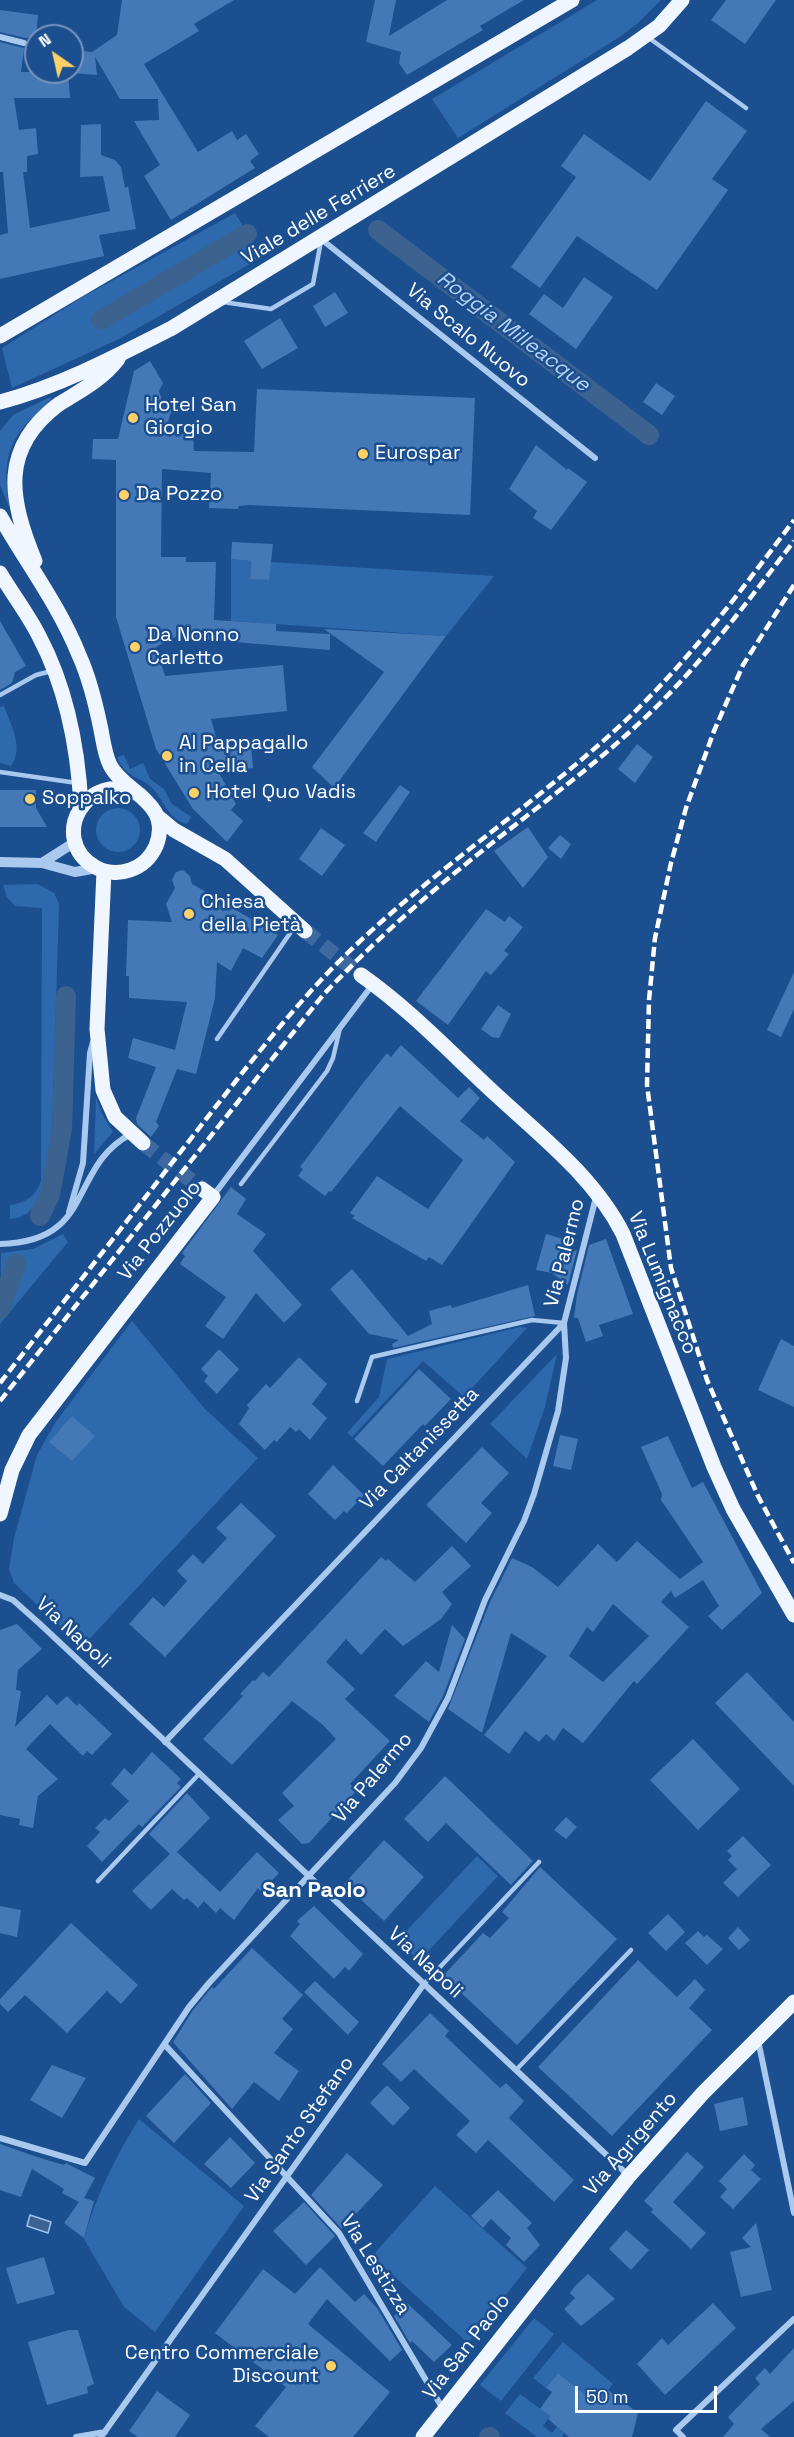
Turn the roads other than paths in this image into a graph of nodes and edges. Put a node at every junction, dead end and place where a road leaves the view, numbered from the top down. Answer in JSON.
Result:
{"nodes":[{"id":1,"x":572,"y":0,"type":"edge"},
{"id":2,"x":682,"y":0,"type":"edge"},
{"id":3,"x":646,"y":36,"type":"junction"},
{"id":4,"x":0,"y":37,"type":"edge"},
{"id":5,"x":24,"y":43,"type":"dead end"},
{"id":6,"x":746,"y":108,"type":"dead end"},
{"id":7,"x":321,"y":239,"type":"junction"},
{"id":8,"x":217,"y":301,"type":"junction"},
{"id":9,"x":0,"y":336,"type":"edge"},
{"id":10,"x":123,"y":353,"type":"junction"},
{"id":11,"x":0,"y":402,"type":"edge"},
{"id":12,"x":595,"y":458,"type":"dead end"},
{"id":13,"x":0,"y":516,"type":"edge"},
{"id":14,"x":0,"y":573,"type":"edge"},
{"id":15,"x":51,"y":600,"type":"junction"},
{"id":16,"x":55,"y":670,"type":"junction"},
{"id":17,"x":0,"y":695,"type":"edge"},
{"id":18,"x":0,"y":771,"type":"edge"},
{"id":19,"x":80,"y":783,"type":"junction"},
{"id":20,"x":140,"y":795,"type":"junction"},
{"id":21,"x":81,"y":806,"type":"junction"},
{"id":22,"x":157,"y":816,"type":"junction"},
{"id":23,"x":75,"y":842,"type":"junction"},
{"id":24,"x":0,"y":862,"type":"edge"},
{"id":25,"x":42,"y":863,"type":"junction"},
{"id":26,"x":100,"y":869,"type":"junction"},
{"id":27,"x":301,"y":928,"type":"joint"},
{"id":28,"x":367,"y":979,"type":"joint"},
{"id":29,"x":340,"y":1028,"type":"junction"},
{"id":30,"x":97,"y":1029,"type":"junction"},
{"id":31,"x":217,"y":1039,"type":"dead end"},
{"id":32,"x":137,"y":1138,"type":"joint"},
{"id":33,"x":241,"y":1184,"type":"dead end"},
{"id":34,"x":208,"y":1193,"type":"joint"},
{"id":35,"x":597,"y":1193,"type":"junction"},
{"id":36,"x":69,"y":1212,"type":"junction"},
{"id":37,"x":0,"y":1244,"type":"edge"},
{"id":38,"x":564,"y":1323,"type":"junction"},
{"id":39,"x":357,"y":1401,"type":"dead end"},
{"id":40,"x":0,"y":1514,"type":"edge"},
{"id":41,"x":0,"y":1595,"type":"edge"},
{"id":42,"x":794,"y":1615,"type":"edge"},
{"id":43,"x":165,"y":1742,"type":"junction"},
{"id":44,"x":199,"y":1774,"type":"junction"},
{"id":45,"x":539,"y":1862,"type":"dead end"},
{"id":46,"x":309,"y":1876,"type":"junction"},
{"id":47,"x":98,"y":1881,"type":"dead end"},
{"id":48,"x":631,"y":1950,"type":"dead end"},
{"id":49,"x":424,"y":1984,"type":"junction"},
{"id":50,"x":794,"y":2002,"type":"edge"},
{"id":51,"x":758,"y":2039,"type":"junction"},
{"id":52,"x":165,"y":2045,"type":"junction"},
{"id":53,"x":516,"y":2070,"type":"junction"},
{"id":54,"x":0,"y":2138,"type":"edge"},
{"id":55,"x":287,"y":2174,"type":"junction"},
{"id":56,"x":629,"y":2176,"type":"junction"},
{"id":57,"x":794,"y":2213,"type":"edge"},
{"id":58,"x":544,"y":2283,"type":"joint"},
{"id":59,"x":794,"y":2319,"type":"edge"},
{"id":60,"x":444,"y":2410,"type":"junction"},
{"id":61,"x":103,"y":2434,"type":"edge"},
{"id":62,"x":76,"y":2437,"type":"edge"},
{"id":63,"x":423,"y":2437,"type":"edge"},
{"id":64,"x":683,"y":2437,"type":"edge"}],
"edges":[{"from":1,"to":9,"type":"main road"},
{"from":2,"to":3,"type":"main road","name":"Viale delle Ferriere"},
{"from":3,"to":6,"type":"lane"},
{"from":3,"to":7,"type":"main road","name":"Viale delle Ferriere"},
{"from":4,"to":5,"type":"street"},
{"from":7,"to":8,"type":"main road","name":"Viale delle Ferriere"},
{"from":7,"to":8,"type":"lane"},
{"from":7,"to":12,"type":"street","name":"Via Scalo Nuovo"},
{"from":8,"to":10,"type":"main road","name":"Viale delle Ferriere"},
{"from":10,"to":11,"type":"main road","name":"Viale delle Ferriere"},
{"from":10,"to":15,"type":"main road"},
{"from":13,"to":15,"type":"main road"},
{"from":14,"to":16,"type":"main road"},
{"from":15,"to":20,"type":"main road"},
{"from":16,"to":17,"type":"lane"},
{"from":16,"to":19,"type":"main road"},
{"from":18,"to":19,"type":"lane"},
{"from":19,"to":21,"type":"main road"},
{"from":20,"to":21,"type":"main road"},
{"from":20,"to":22,"type":"main road"},
{"from":21,"to":23,"type":"main road"},
{"from":22,"to":26,"type":"main road"},
{"from":22,"to":27,"type":"main road"},
{"from":23,"to":25,"type":"street"},
{"from":23,"to":26,"type":"main road"},
{"from":24,"to":25,"type":"street"},
{"from":25,"to":26,"type":"street"},
{"from":26,"to":30,"type":"main road"},
{"from":27,"to":31,"type":"lane"},
{"from":28,"to":29,"type":"street","name":"Via Pozzuolo"},
{"from":28,"to":35,"type":"main road","name":"Via Lumignacco"},
{"from":29,"to":33,"type":"lane"},
{"from":29,"to":34,"type":"street","name":"Via Pozzuolo"},
{"from":30,"to":32,"type":"main road"},
{"from":30,"to":36,"type":"street"},
{"from":32,"to":36,"type":"street"},
{"from":34,"to":40,"type":"main road","name":"Via Pozzuolo"},
{"from":35,"to":38,"type":"street","name":"Via Palermo"},
{"from":35,"to":42,"type":"main road","name":"Via Lumignacco"},
{"from":36,"to":37,"type":"street"},
{"from":38,"to":39,"type":"lane"},
{"from":38,"to":43,"type":"street","name":"Via Caltanissetta"},
{"from":38,"to":46,"type":"street","name":"Via Palermo"},
{"from":41,"to":43,"type":"street","name":"Via Napoli"},
{"from":43,"to":44,"type":"street","name":"Via Napoli"},
{"from":44,"to":46,"type":"street","name":"Via Napoli"},
{"from":44,"to":47,"type":"lane"},
{"from":45,"to":49,"type":"lane","name":"Via Santo Stefano"},
{"from":46,"to":49,"type":"street","name":"Via Napoli"},
{"from":46,"to":52,"type":"street","name":"Via Palermo"},
{"from":48,"to":53,"type":"lane"},
{"from":49,"to":53,"type":"street","name":"Via Napoli"},
{"from":49,"to":55,"type":"street","name":"Via Santo Stefano"},
{"from":50,"to":51,"type":"main road","name":"Via Agrigento"},
{"from":51,"to":56,"type":"main road","name":"Via Agrigento"},
{"from":51,"to":57,"type":"street"},
{"from":52,"to":54,"type":"street","name":"Via Palermo"},
{"from":52,"to":55,"type":"street","name":"Via Lestizza"},
{"from":53,"to":56,"type":"street","name":"Via Napoli"},
{"from":55,"to":60,"type":"street","name":"Via Lestizza"},
{"from":55,"to":61,"type":"street","name":"Via Santo Stefano"},
{"from":56,"to":58,"type":"main road","name":"Via Agrigento"},
{"from":58,"to":60,"type":"main road","name":"Via San Paolo"},
{"from":59,"to":64,"type":"street"},
{"from":60,"to":63,"type":"main road","name":"Via San Paolo"},
{"from":61,"to":62,"type":"street","name":"Via Santo Stefano"}]}
